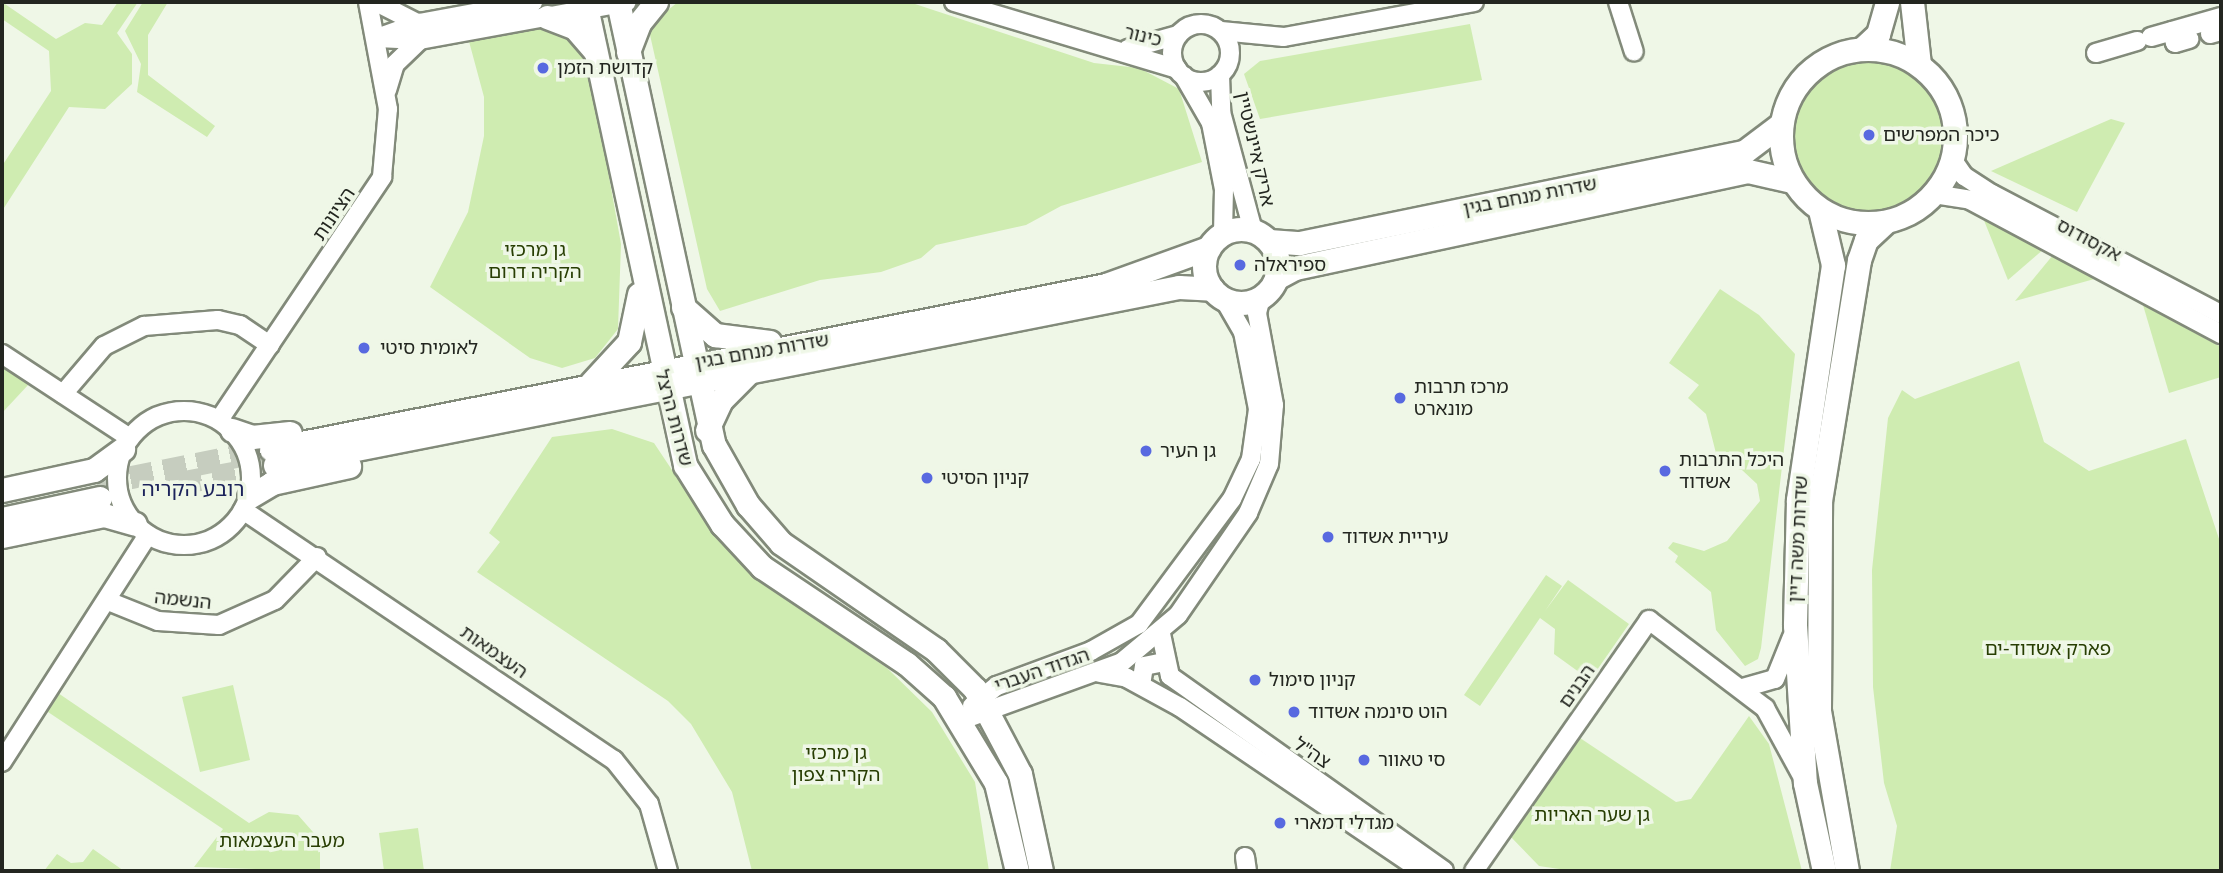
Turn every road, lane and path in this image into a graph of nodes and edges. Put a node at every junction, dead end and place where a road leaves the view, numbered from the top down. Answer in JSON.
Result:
{"nodes":[{"id":1,"x":369,"y":2,"type":"edge"},
{"id":2,"x":376,"y":2,"type":"edge"},
{"id":3,"x":656,"y":2,"type":"edge"},
{"id":4,"x":954,"y":2,"type":"edge"},
{"id":5,"x":1474,"y":2,"type":"edge"},
{"id":6,"x":1618,"y":2,"type":"edge"},
{"id":7,"x":1887,"y":2,"type":"edge"},
{"id":8,"x":1912,"y":2,"type":"edge"},
{"id":9,"x":621,"y":3,"type":"edge"},
{"id":10,"x":586,"y":6,"type":"edge"},
{"id":11,"x":540,"y":9,"type":"edge"},
{"id":12,"x":2215,"y":26,"type":"edge"},
{"id":13,"x":1220,"y":31,"type":"junction"},
{"id":14,"x":2172,"y":31,"type":"junction"},
{"id":15,"x":419,"y":32,"type":"junction"},
{"id":16,"x":1178,"y":35,"type":"junction"},
{"id":17,"x":1284,"y":37,"type":"junction"},
{"id":18,"x":377,"y":38,"type":"junction"},
{"id":19,"x":2189,"y":39,"type":"dead end"},
{"id":20,"x":1097,"y":46,"type":"junction"},
{"id":21,"x":1862,"y":49,"type":"junction"},
{"id":22,"x":596,"y":52,"type":"junction"},
{"id":23,"x":628,"y":52,"type":"junction"},
{"id":24,"x":1634,"y":52,"type":"dead end"},
{"id":25,"x":2095,"y":53,"type":"dead end"},
{"id":26,"x":1919,"y":64,"type":"junction"},
{"id":27,"x":1223,"y":72,"type":"junction"},
{"id":28,"x":1181,"y":73,"type":"junction"},
{"id":29,"x":386,"y":94,"type":"junction"},
{"id":30,"x":1781,"y":124,"type":"junction"},
{"id":31,"x":1952,"y":159,"type":"junction"},
{"id":32,"x":1792,"y":181,"type":"junction"},
{"id":33,"x":1934,"y":194,"type":"junction"},
{"id":34,"x":1821,"y":210,"type":"junction"},
{"id":35,"x":1885,"y":222,"type":"junction"},
{"id":36,"x":1261,"y":236,"type":"junction"},
{"id":37,"x":1216,"y":241,"type":"junction"},
{"id":38,"x":641,"y":270,"type":"junction"},
{"id":39,"x":1276,"y":278,"type":"junction"},
{"id":40,"x":1218,"y":294,"type":"junction"},
{"id":41,"x":1261,"y":297,"type":"junction"},
{"id":42,"x":680,"y":301,"type":"junction"},
{"id":43,"x":2221,"y":314,"type":"edge"},
{"id":44,"x":2221,"y":334,"type":"edge"},
{"id":45,"x":801,"y":344,"type":"junction"},
{"id":46,"x":270,"y":345,"type":"junction"},
{"id":47,"x":2,"y":354,"type":"edge"},
{"id":48,"x":751,"y":371,"type":"junction"},
{"id":49,"x":694,"y":373,"type":"junction"},
{"id":50,"x":663,"y":379,"type":"junction"},
{"id":51,"x":589,"y":384,"type":"junction"},
{"id":52,"x":63,"y":394,"type":"junction"},
{"id":53,"x":517,"y":399,"type":"junction"},
{"id":54,"x":562,"y":409,"type":"junction"},
{"id":55,"x":225,"y":425,"type":"junction"},
{"id":56,"x":708,"y":430,"type":"junction"},
{"id":57,"x":127,"y":443,"type":"junction"},
{"id":58,"x":2,"y":490,"type":"edge"},
{"id":59,"x":2,"y":503,"type":"edge"},
{"id":60,"x":246,"y":503,"type":"junction"},
{"id":61,"x":2,"y":519,"type":"edge"},
{"id":62,"x":142,"y":530,"type":"junction"},
{"id":63,"x":2,"y":536,"type":"edge"},
{"id":64,"x":317,"y":557,"type":"junction"},
{"id":65,"x":108,"y":601,"type":"junction"},
{"id":66,"x":1795,"y":625,"type":"junction"},
{"id":67,"x":1161,"y":634,"type":"junction"},
{"id":68,"x":1164,"y":662,"type":"junction"},
{"id":69,"x":1100,"y":673,"type":"junction"},
{"id":70,"x":1141,"y":685,"type":"junction"},
{"id":71,"x":1743,"y":688,"type":"junction"},
{"id":72,"x":985,"y":704,"type":"junction"},
{"id":73,"x":962,"y":720,"type":"junction"},
{"id":74,"x":3,"y":758,"type":"edge"},
{"id":75,"x":1805,"y":783,"type":"junction"},
{"id":76,"x":1012,"y":864,"type":"edge"},
{"id":77,"x":668,"y":871,"type":"edge"},
{"id":78,"x":1041,"y":871,"type":"edge"},
{"id":79,"x":1422,"y":871,"type":"edge"},
{"id":80,"x":1444,"y":871,"type":"edge"},
{"id":81,"x":1474,"y":871,"type":"edge"},
{"id":82,"x":1824,"y":871,"type":"edge"},
{"id":83,"x":1847,"y":871,"type":"edge"}],
"edges":[{"from":1,"to":18,"type":"street","name":"הציונות"},
{"from":2,"to":15,"type":"street"},
{"from":3,"to":23,"type":"main road"},
{"from":4,"to":20,"type":"street","name":"כינור"},
{"from":5,"to":17,"type":"street"},
{"from":6,"to":24,"type":"street"},
{"from":7,"to":21,"type":"main road"},
{"from":8,"to":26,"type":"main road"},
{"from":9,"to":10,"type":"street"},
{"from":9,"to":23,"type":"main road","name":"שדרות הרצל"},
{"from":10,"to":11,"type":"street"},
{"from":10,"to":22,"type":"main road","name":"שדרות הרצל"},
{"from":11,"to":15,"type":"street"},
{"from":11,"to":22,"type":"main road"},
{"from":12,"to":14,"type":"street"},
{"from":13,"to":16,"type":"street"},
{"from":13,"to":17,"type":"street"},
{"from":13,"to":27,"type":"street"},
{"from":14,"to":19,"type":"street"},
{"from":14,"to":25,"type":"street"},
{"from":15,"to":18,"type":"street"},
{"from":15,"to":29,"type":"street"},
{"from":16,"to":20,"type":"street","name":"כינור"},
{"from":16,"to":28,"type":"street"},
{"from":17,"to":27,"type":"street"},
{"from":18,"to":29,"type":"street","name":"הציונות"},
{"from":20,"to":28,"type":"street","name":"כינור"},
{"from":21,"to":26,"type":"main road"},
{"from":21,"to":30,"type":"main road"},
{"from":22,"to":38,"type":"main road","name":"שדרות הרצל"},
{"from":23,"to":42,"type":"main road","name":"שדרות הרצל"},
{"from":26,"to":31,"type":"main road"},
{"from":27,"to":28,"type":"street"},
{"from":27,"to":36,"type":"street","name":"אריק איינשטיין"},
{"from":28,"to":37,"type":"street","name":"אריק איינשטיין"},
{"from":29,"to":46,"type":"street","name":"הציונות"},
{"from":30,"to":32,"type":"main road"},
{"from":30,"to":36,"type":"main road","name":"שדרות מנחם בגין"},
{"from":31,"to":33,"type":"main road"},
{"from":31,"to":43,"type":"street","name":"אקסודוס"},
{"from":32,"to":34,"type":"main road"},
{"from":32,"to":39,"type":"main road","name":"שדרות מנחם בגין"},
{"from":33,"to":35,"type":"main road"},
{"from":33,"to":44,"type":"street","name":"אקסודוס"},
{"from":34,"to":35,"type":"main road"},
{"from":34,"to":66,"type":"main road","name":"שדרות משה דיין"},
{"from":35,"to":83,"type":"main road","name":"שדרות משה דיין"},
{"from":36,"to":37,"type":"main road"},
{"from":36,"to":39,"type":"main road"},
{"from":37,"to":40,"type":"main road"},
{"from":37,"to":45,"type":"main road","name":"שדרות מנחם בגין"},
{"from":38,"to":50,"type":"main road","name":"שדרות הרצל"},
{"from":38,"to":51,"type":"main road"},
{"from":39,"to":41,"type":"main road"},
{"from":40,"to":41,"type":"main road"},
{"from":40,"to":48,"type":"main road","name":"שדרות מנחם בגין"},
{"from":40,"to":72,"type":"street","name":"הגדוד העברי"},
{"from":41,"to":67,"type":"street","name":"הגדוד העברי"},
{"from":42,"to":45,"type":"main road"},
{"from":42,"to":49,"type":"main road","name":"שדרות הרצל"},
{"from":45,"to":49,"type":"main road","name":"שדרות מנחם בגין"},
{"from":46,"to":52,"type":"street"},
{"from":46,"to":55,"type":"street","name":"הציונות"},
{"from":47,"to":52,"type":"street"},
{"from":48,"to":49,"type":"main road","name":"שדרות מנחם בגין"},
{"from":48,"to":56,"type":"main road"},
{"from":49,"to":50,"type":"main road","name":"שדרות מנחם בגין"},
{"from":49,"to":56,"type":"main road","name":"שדרות הרצל"},
{"from":50,"to":51,"type":"main road","name":"שדרות מנחם בגין"},
{"from":50,"to":54,"type":"main road","name":"שדרות מנחם בגין"},
{"from":50,"to":73,"type":"main road","name":"שדרות הרצל"},
{"from":51,"to":53,"type":"main road","name":"שדרות מנחם בגין"},
{"from":52,"to":57,"type":"street"},
{"from":53,"to":54,"type":"main road","name":"שדרות מנחם בגין"},
{"from":53,"to":55,"type":"main road"},
{"from":54,"to":60,"type":"main road"},
{"from":55,"to":57,"type":"street"},
{"from":55,"to":60,"type":"street"},
{"from":56,"to":72,"type":"main road","name":"שדרות הרצל"},
{"from":57,"to":58,"type":"main road"},
{"from":57,"to":62,"type":"street"},
{"from":59,"to":61,"type":"main road"},
{"from":60,"to":62,"type":"street"},
{"from":60,"to":64,"type":"street","name":"העצמאות"},
{"from":62,"to":63,"type":"main road"},
{"from":62,"to":65,"type":"street"},
{"from":64,"to":65,"type":"street","name":"הנשמה"},
{"from":64,"to":77,"type":"street","name":"העצמאות"},
{"from":65,"to":74,"type":"street"},
{"from":66,"to":71,"type":"street"},
{"from":66,"to":75,"type":"main road","name":"שדרות משה דיין"},
{"from":67,"to":68,"type":"street"},
{"from":67,"to":69,"type":"street","name":"הגדוד העברי"},
{"from":68,"to":70,"type":"street"},
{"from":68,"to":80,"type":"street","name":"צה\"ל"},
{"from":69,"to":70,"type":"street","name":"צה\"ל"},
{"from":69,"to":72,"type":"street","name":"הגדוד העברי"},
{"from":70,"to":79,"type":"street","name":"צה\"ל"},
{"from":71,"to":75,"type":"street","name":"הבנים"},
{"from":71,"to":81,"type":"street","name":"הבנים"},
{"from":72,"to":73,"type":"street","name":"הגדוד העברי"},
{"from":72,"to":78,"type":"main road","name":"שדרות הרצל"},
{"from":73,"to":76,"type":"main road","name":"שדרות הרצל"},
{"from":75,"to":82,"type":"main road","name":"שדרות משה דיין"}]}
